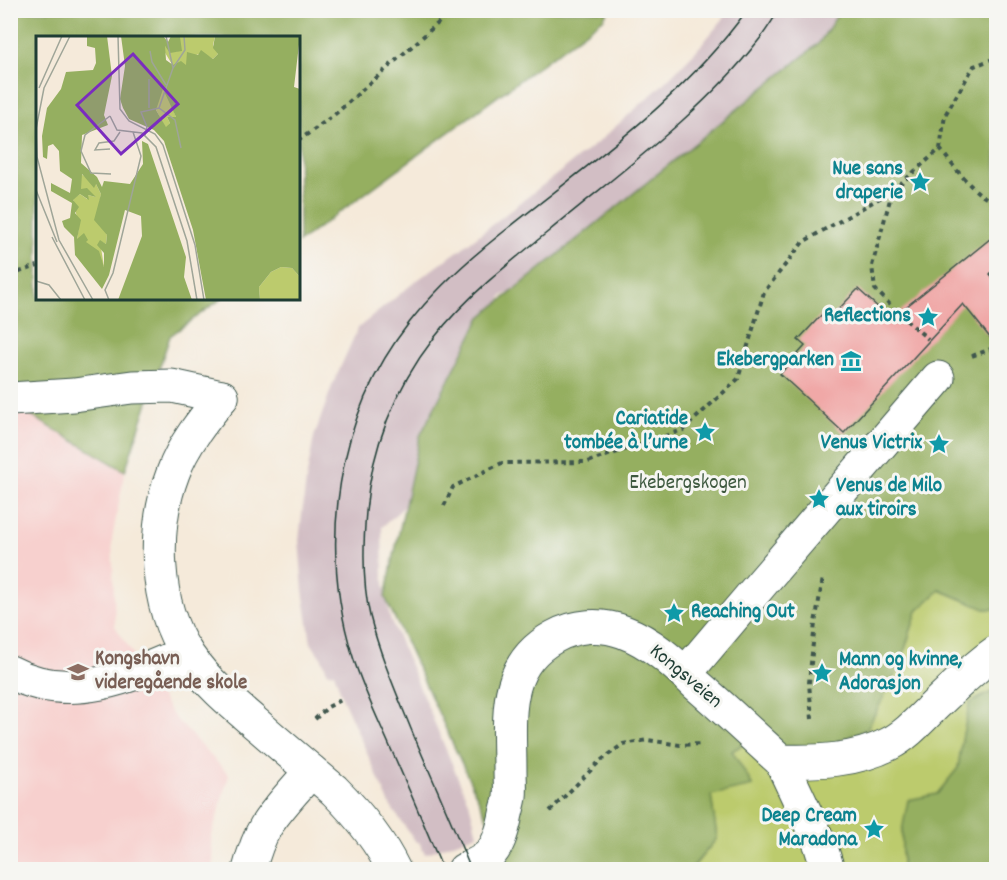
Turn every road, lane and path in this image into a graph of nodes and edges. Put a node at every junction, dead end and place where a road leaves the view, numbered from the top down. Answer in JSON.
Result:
{"nodes":[{"id":1,"x":453,"y":10,"type":"edge"},
{"id":2,"x":996,"y":58,"type":"edge"},
{"id":3,"x":300,"y":140,"type":"edge"},
{"id":4,"x":940,"y":149,"type":"junction"},
{"id":5,"x":892,"y":191,"type":"junction"},
{"id":6,"x":996,"y":202,"type":"edge"},
{"id":7,"x":36,"y":268,"type":"edge"},
{"id":8,"x":10,"y":275,"type":"edge"},
{"id":9,"x":932,"y":342,"type":"dead end"},
{"id":10,"x":938,"y":378,"type":"dead end"},
{"id":11,"x":10,"y":399,"type":"edge"},
{"id":12,"x":444,"y":506,"type":"dead end"},
{"id":13,"x":825,"y":568,"type":"dead end"},
{"id":14,"x":996,"y":651,"type":"edge"},
{"id":15,"x":186,"y":652,"type":"junction"},
{"id":16,"x":10,"y":672,"type":"edge"},
{"id":17,"x":685,"y":674,"type":"junction"},
{"id":18,"x":343,"y":699,"type":"dead end"},
{"id":19,"x":313,"y":720,"type":"dead end"},
{"id":20,"x":709,"y":744,"type":"dead end"},
{"id":21,"x":781,"y":761,"type":"junction"},
{"id":22,"x":816,"y":762,"type":"junction"},
{"id":23,"x":311,"y":771,"type":"junction"},
{"id":24,"x":500,"y":838,"type":"junction"},
{"id":25,"x":249,"y":870,"type":"edge"},
{"id":26,"x":394,"y":870,"type":"edge"},
{"id":27,"x":464,"y":870,"type":"edge"},
{"id":28,"x":828,"y":870,"type":"edge"}],
"edges":[{"from":1,"to":3,"type":"path"},
{"from":2,"to":4,"type":"path"},
{"from":4,"to":5,"type":"path"},
{"from":4,"to":6,"type":"path"},
{"from":5,"to":9,"type":"path"},
{"from":5,"to":12,"type":"path"},
{"from":7,"to":8,"type":"path"},
{"from":10,"to":17,"type":"main road"},
{"from":11,"to":15,"type":"main road"},
{"from":13,"to":22,"type":"path"},
{"from":14,"to":22,"type":"main road"},
{"from":15,"to":16,"type":"main road"},
{"from":15,"to":23,"type":"main road"},
{"from":17,"to":21,"type":"main road","name":"Kongsveien"},
{"from":17,"to":24,"type":"main road","name":"Kongsveien"},
{"from":18,"to":19,"type":"path"},
{"from":20,"to":24,"type":"path"},
{"from":21,"to":22,"type":"main road"},
{"from":21,"to":28,"type":"main road"},
{"from":23,"to":25,"type":"main road"},
{"from":23,"to":26,"type":"main road"},
{"from":24,"to":27,"type":"main road","name":"Kongsveien"}]}
